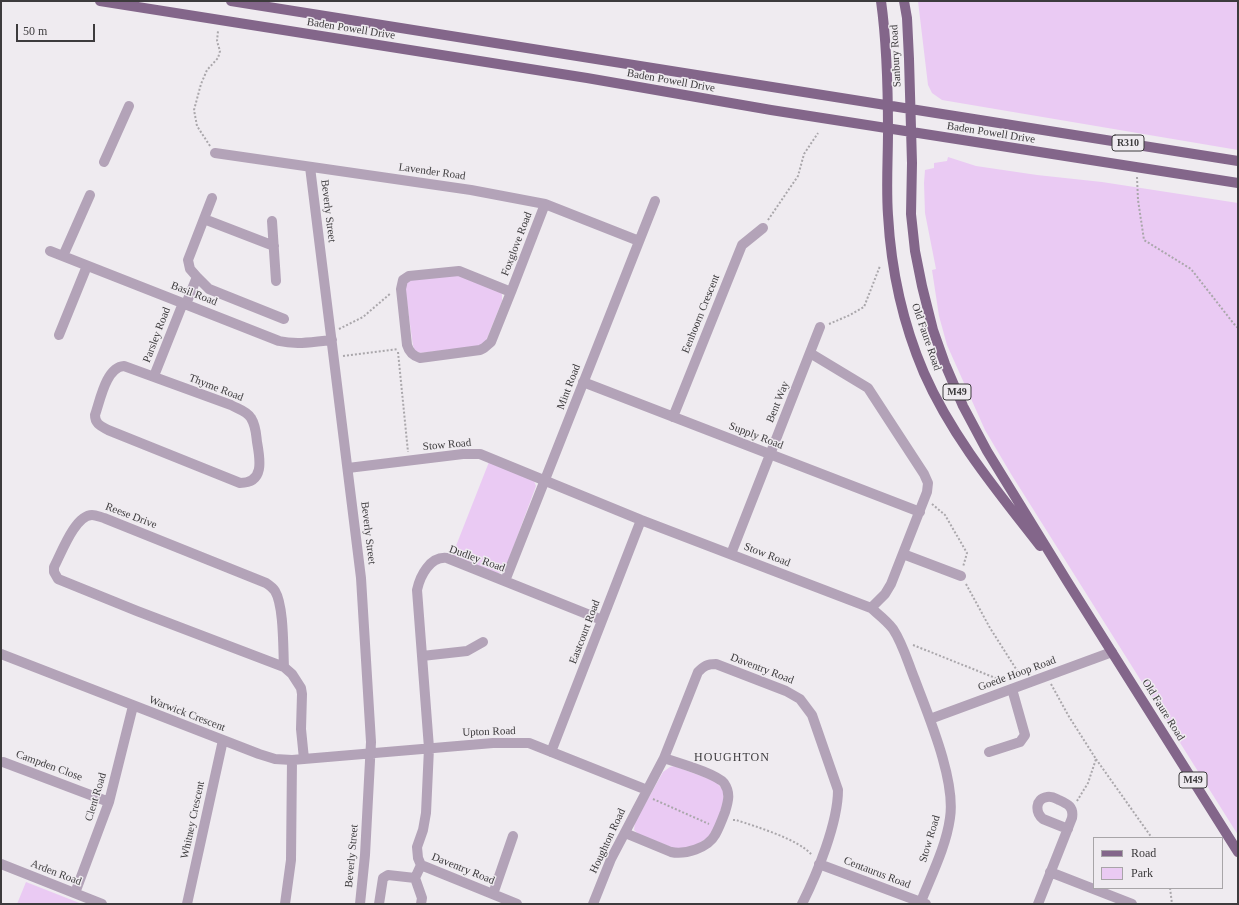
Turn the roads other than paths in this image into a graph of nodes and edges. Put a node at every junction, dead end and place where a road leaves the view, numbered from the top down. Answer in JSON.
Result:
{"nodes":[{"id":1,"x":100,"y":1,"type":"edge"},
{"id":2,"x":231,"y":1,"type":"edge"},
{"id":3,"x":881,"y":1,"type":"edge"},
{"id":4,"x":904,"y":1,"type":"edge"},
{"id":5,"x":887,"y":105,"type":"junction"},
{"id":6,"x":129,"y":106,"type":"dead end"},
{"id":7,"x":911,"y":109,"type":"junction"},
{"id":8,"x":888,"y":129,"type":"junction"},
{"id":9,"x":911,"y":132,"type":"junction"},
{"id":10,"x":215,"y":153,"type":"road end"},
{"id":11,"x":1238,"y":161,"type":"edge"},
{"id":12,"x":104,"y":162,"type":"dead end"},
{"id":13,"x":310,"y":166,"type":"junction"},
{"id":14,"x":1238,"y":183,"type":"edge"},
{"id":15,"x":90,"y":195,"type":"dead end"},
{"id":16,"x":212,"y":198,"type":"dead end"},
{"id":17,"x":655,"y":201,"type":"dead end"},
{"id":18,"x":545,"y":204,"type":"junction"},
{"id":19,"x":204,"y":219,"type":"junction"},
{"id":20,"x":272,"y":221,"type":"dead end"},
{"id":21,"x":763,"y":228,"type":"road end"},
{"id":22,"x":639,"y":241,"type":"junction"},
{"id":23,"x":274,"y":246,"type":"junction"},
{"id":24,"x":50,"y":251,"type":"dead end"},
{"id":25,"x":63,"y":256,"type":"junction"},
{"id":26,"x":87,"y":266,"type":"junction"},
{"id":27,"x":197,"y":277,"type":"junction"},
{"id":28,"x":276,"y":281,"type":"dead end"},
{"id":29,"x":511,"y":292,"type":"junction"},
{"id":30,"x":184,"y":304,"type":"junction"},
{"id":31,"x":284,"y":319,"type":"dead end"},
{"id":32,"x":820,"y":327,"type":"road end"},
{"id":33,"x":59,"y":335,"type":"dead end"},
{"id":34,"x":331,"y":335,"type":"junction"},
{"id":35,"x":810,"y":353,"type":"junction"},
{"id":36,"x":154,"y":376,"type":"junction"},
{"id":37,"x":583,"y":382,"type":"junction"},
{"id":38,"x":673,"y":417,"type":"junction"},
{"id":39,"x":770,"y":454,"type":"junction"},
{"id":40,"x":348,"y":468,"type":"junction"},
{"id":41,"x":545,"y":480,"type":"junction"},
{"id":42,"x":920,"y":512,"type":"junction"},
{"id":43,"x":642,"y":520,"type":"junction"},
{"id":44,"x":731,"y":554,"type":"junction"},
{"id":45,"x":903,"y":554,"type":"junction"},
{"id":46,"x":961,"y":576,"type":"road end"},
{"id":47,"x":1067,"y":581,"type":"junction"},
{"id":48,"x":505,"y":582,"type":"junction"},
{"id":49,"x":871,"y":608,"type":"junction"},
{"id":50,"x":602,"y":620,"type":"junction"},
{"id":51,"x":483,"y":642,"type":"dead end"},
{"id":52,"x":1112,"y":652,"type":"junction"},
{"id":53,"x":1,"y":654,"type":"edge"},
{"id":54,"x":422,"y":656,"type":"junction"},
{"id":55,"x":284,"y":667,"type":"junction"},
{"id":56,"x":1012,"y":689,"type":"junction"},
{"id":57,"x":134,"y":706,"type":"junction"},
{"id":58,"x":930,"y":719,"type":"junction"},
{"id":59,"x":223,"y":740,"type":"junction"},
{"id":60,"x":429,"y":748,"type":"junction"},
{"id":61,"x":371,"y":752,"type":"junction"},
{"id":62,"x":551,"y":752,"type":"junction"},
{"id":63,"x":988,"y":752,"type":"dead end"},
{"id":64,"x":664,"y":758,"type":"junction"},
{"id":65,"x":304,"y":759,"type":"junction"},
{"id":66,"x":292,"y":760,"type":"junction"},
{"id":67,"x":3,"y":762,"type":"dead end"},
{"id":68,"x":649,"y":794,"type":"junction"},
{"id":69,"x":109,"y":802,"type":"junction"},
{"id":70,"x":1068,"y":829,"type":"dead end"},
{"id":71,"x":625,"y":833,"type":"junction"},
{"id":72,"x":513,"y":836,"type":"dead end"},
{"id":73,"x":1238,"y":852,"type":"edge"},
{"id":74,"x":1,"y":864,"type":"edge"},
{"id":75,"x":819,"y":864,"type":"junction"},
{"id":76,"x":421,"y":865,"type":"junction"},
{"id":77,"x":1050,"y":872,"type":"junction"},
{"id":78,"x":415,"y":878,"type":"junction"},
{"id":79,"x":1093,"y":889,"type":"edge"},
{"id":80,"x":1094,"y":889,"type":"edge"},
{"id":81,"x":75,"y":893,"type":"junction"},
{"id":82,"x":493,"y":894,"type":"junction"},
{"id":83,"x":922,"y":903,"type":"edge"},
{"id":84,"x":102,"y":904,"type":"edge"},
{"id":85,"x":187,"y":904,"type":"edge"},
{"id":86,"x":285,"y":904,"type":"edge"},
{"id":87,"x":360,"y":904,"type":"edge"},
{"id":88,"x":379,"y":904,"type":"edge"},
{"id":89,"x":421,"y":904,"type":"edge"},
{"id":90,"x":517,"y":904,"type":"edge"},
{"id":91,"x":593,"y":904,"type":"edge"},
{"id":92,"x":802,"y":904,"type":"edge"},
{"id":93,"x":1038,"y":904,"type":"edge"},
{"id":94,"x":1132,"y":904,"type":"edge"}],
"edges":[{"from":1,"to":8,"type":"main road","name":"Baden Powell Drive","number":"R310"},
{"from":2,"to":5,"type":"main road","name":"Baden Powell Drive","number":"R310"},
{"from":3,"to":5,"type":"main road","name":"Sanbury Road"},
{"from":4,"to":7,"type":"main road","name":"Sanbury Road"},
{"from":5,"to":7,"type":"main road","name":"Baden Powell Drive","number":"R310"},
{"from":5,"to":8,"type":"main road","name":"Old Faure Road"},
{"from":6,"to":12,"type":"street"},
{"from":7,"to":9,"type":"main road","name":"Old Faure Road"},
{"from":7,"to":11,"type":"main road","name":"Baden Powell Drive","number":"R310"},
{"from":8,"to":9,"type":"main road","name":"Baden Powell Drive","number":"R310"},
{"from":8,"to":47,"type":"main road","name":"Old Faure Road","number":"M49"},
{"from":9,"to":14,"type":"main road","name":"Baden Powell Drive","number":"R310"},
{"from":9,"to":47,"type":"main road","name":"Old Faure Road","number":"M49"},
{"from":10,"to":13,"type":"street","name":"Lavender Road"},
{"from":13,"to":18,"type":"street","name":"Lavender Road"},
{"from":13,"to":34,"type":"street","name":"Beverly Street"},
{"from":15,"to":25,"type":"street"},
{"from":16,"to":19,"type":"street"},
{"from":17,"to":22,"type":"street","name":"Mint Road"},
{"from":18,"to":22,"type":"street","name":"Lavender Road"},
{"from":18,"to":29,"type":"street","name":"Foxglove Road"},
{"from":19,"to":23,"type":"street"},
{"from":19,"to":27,"type":"street"},
{"from":20,"to":23,"type":"street"},
{"from":21,"to":38,"type":"street","name":"Eenhoorn Crescent"},
{"from":22,"to":37,"type":"street","name":"Mint Road"},
{"from":23,"to":28,"type":"street"},
{"from":24,"to":25,"type":"street","name":"Basil Road"},
{"from":25,"to":26,"type":"street","name":"Basil Road"},
{"from":26,"to":30,"type":"street","name":"Basil Road"},
{"from":26,"to":33,"type":"street"},
{"from":27,"to":30,"type":"street","name":"Parsley Road"},
{"from":27,"to":31,"type":"street"},
{"from":29,"to":29,"type":"street","name":"Foxglove Road"},
{"from":30,"to":34,"type":"street","name":"Basil Road"},
{"from":30,"to":36,"type":"street","name":"Parsley Road"},
{"from":32,"to":35,"type":"street","name":"Bent Way"},
{"from":34,"to":40,"type":"street","name":"Beverly Street"},
{"from":35,"to":39,"type":"street","name":"Bent Way"},
{"from":35,"to":42,"type":"street"},
{"from":36,"to":36,"type":"street","name":"Thyme Road"},
{"from":37,"to":38,"type":"street","name":"Supply Road"},
{"from":37,"to":41,"type":"street","name":"Mint Road"},
{"from":38,"to":39,"type":"street","name":"Supply Road"},
{"from":39,"to":42,"type":"street","name":"Supply Road"},
{"from":39,"to":44,"type":"street","name":"Bent Way"},
{"from":40,"to":41,"type":"street","name":"Stow Road"},
{"from":40,"to":61,"type":"street","name":"Beverly Street"},
{"from":41,"to":43,"type":"street","name":"Stow Road"},
{"from":41,"to":48,"type":"street","name":"Mint Road"},
{"from":42,"to":45,"type":"street"},
{"from":43,"to":44,"type":"street","name":"Stow Road"},
{"from":43,"to":50,"type":"street","name":"Eastcourt Road"},
{"from":44,"to":49,"type":"street","name":"Stow Road"},
{"from":45,"to":46,"type":"street"},
{"from":45,"to":49,"type":"street"},
{"from":47,"to":52,"type":"main road","name":"Old Faure Road","number":"M49"},
{"from":48,"to":50,"type":"street","name":"Dudley Road"},
{"from":48,"to":54,"type":"street","name":"Dudley Road"},
{"from":49,"to":58,"type":"street","name":"Stow Road"},
{"from":50,"to":62,"type":"street","name":"Eastcourt Road"},
{"from":51,"to":54,"type":"street"},
{"from":52,"to":56,"type":"street","name":"Goede Hoop Road"},
{"from":52,"to":73,"type":"main road","name":"Old Faure Road","number":"M49"},
{"from":53,"to":57,"type":"street","name":"Warwick Crescent"},
{"from":54,"to":60,"type":"street","name":"Dudley Road"},
{"from":55,"to":55,"type":"street","name":"Reese Drive"},
{"from":55,"to":65,"type":"street","name":"Reese Drive"},
{"from":56,"to":58,"type":"street","name":"Goede Hoop Road"},
{"from":56,"to":63,"type":"street"},
{"from":57,"to":59,"type":"street","name":"Warwick Crescent"},
{"from":57,"to":69,"type":"street","name":"Clent Road"},
{"from":58,"to":83,"type":"street","name":"Stow Road"},
{"from":59,"to":66,"type":"street","name":"Warwick Crescent"},
{"from":59,"to":85,"type":"street","name":"Whitney Crescent"},
{"from":60,"to":61,"type":"street","name":"Upton Road"},
{"from":60,"to":62,"type":"street","name":"Upton Road"},
{"from":60,"to":76,"type":"street","name":"Daventry Road"},
{"from":61,"to":65,"type":"street","name":"Warwick Crescent"},
{"from":61,"to":87,"type":"street","name":"Beverly Street"},
{"from":62,"to":68,"type":"street","name":"Upton Road"},
{"from":64,"to":68,"type":"street","name":"Daventry Road"},
{"from":64,"to":71,"type":"street"},
{"from":64,"to":75,"type":"street","name":"Daventry Road"},
{"from":65,"to":66,"type":"street","name":"Warwick Crescent"},
{"from":66,"to":86,"type":"street"},
{"from":67,"to":69,"type":"street","name":"Campden Close"},
{"from":68,"to":71,"type":"street","name":"Houghton Road"},
{"from":69,"to":81,"type":"street","name":"Clent Road"},
{"from":70,"to":77,"type":"street"},
{"from":71,"to":91,"type":"street","name":"Houghton Road"},
{"from":72,"to":82,"type":"street"},
{"from":74,"to":81,"type":"street","name":"Arden Road"},
{"from":75,"to":83,"type":"street","name":"Centaurus Road"},
{"from":75,"to":92,"type":"street","name":"Daventry Road"},
{"from":76,"to":78,"type":"street"},
{"from":76,"to":82,"type":"street","name":"Daventry Road"},
{"from":77,"to":79,"type":"street"},
{"from":77,"to":93,"type":"street"},
{"from":78,"to":88,"type":"street"},
{"from":78,"to":89,"type":"street"},
{"from":80,"to":94,"type":"street"},
{"from":81,"to":84,"type":"street","name":"Arden Road"},
{"from":82,"to":90,"type":"street","name":"Daventry Road"}]}
